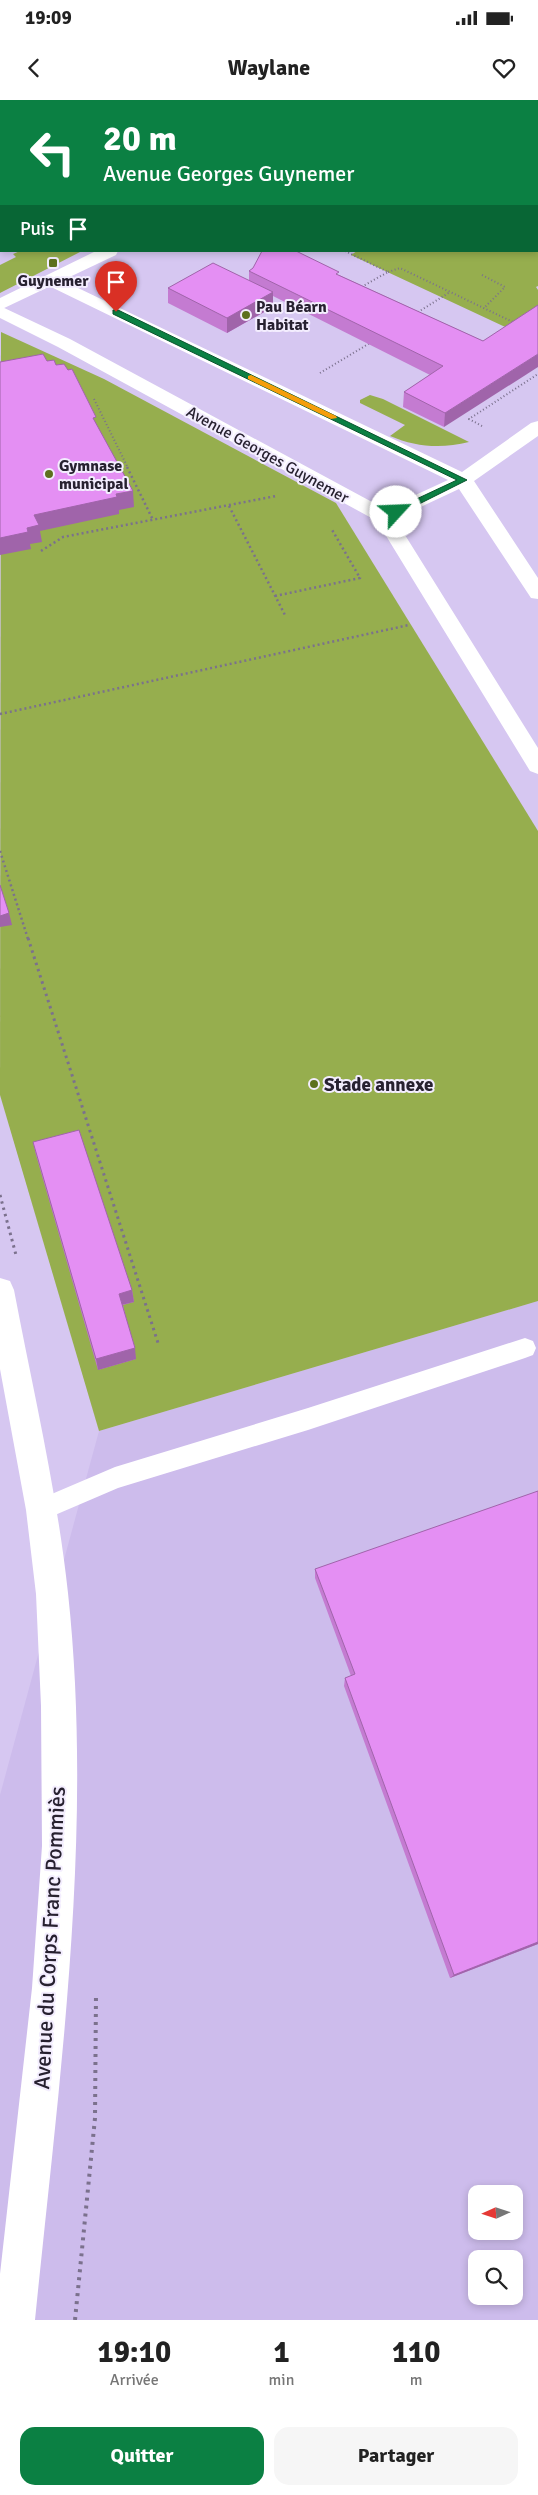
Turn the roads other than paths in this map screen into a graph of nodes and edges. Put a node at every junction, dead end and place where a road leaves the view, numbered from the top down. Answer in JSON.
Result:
{"nodes":[{"id":1,"x":108,"y":252,"type":"edge"},
{"id":2,"x":53,"y":281,"type":"junction"},
{"id":3,"x":0,"y":305,"type":"edge"},
{"id":4,"x":0,"y":311,"type":"edge"},
{"id":5,"x":538,"y":427,"type":"edge"},
{"id":6,"x":463,"y":480,"type":"junction"},
{"id":7,"x":384,"y":517,"type":"junction"},
{"id":8,"x":538,"y":593,"type":"edge"},
{"id":9,"x":538,"y":766,"type":"edge"},
{"id":10,"x":0,"y":1290,"type":"edge"},
{"id":11,"x":525,"y":1348,"type":"dead end"},
{"id":12,"x":41,"y":1510,"type":"junction"},
{"id":13,"x":15,"y":2320,"type":"edge"}],
"edges":[{"from":1,"to":2,"type":"street"},
{"from":2,"to":3,"type":"street"},
{"from":2,"to":6,"type":"street"},
{"from":4,"to":7,"type":"street","name":"Avenue Georges Guynemer"},
{"from":5,"to":6,"type":"street"},
{"from":6,"to":7,"type":"street"},
{"from":6,"to":8,"type":"street"},
{"from":7,"to":9,"type":"street","name":"Avenue Georges Guynemer"},
{"from":10,"to":12,"type":"street","name":"Avenue du Corps Franc Pommiès"},
{"from":11,"to":12,"type":"lane"},
{"from":12,"to":13,"type":"street","name":"Avenue du Corps Franc Pommiès"}]}
